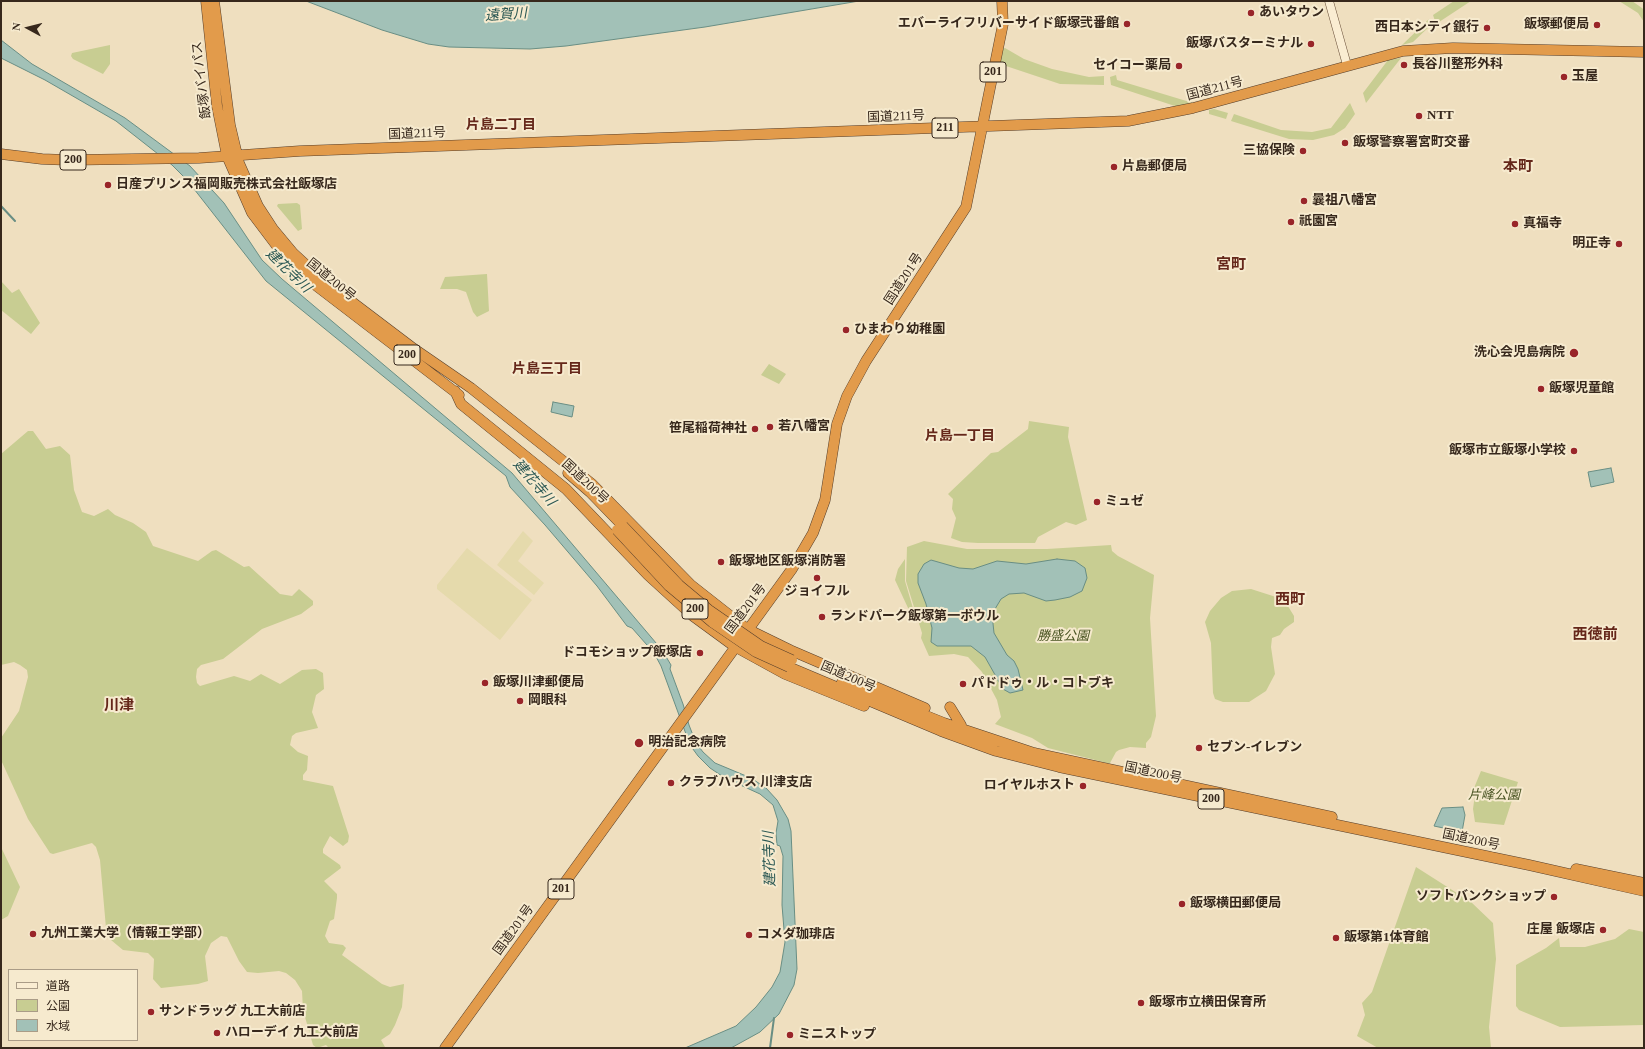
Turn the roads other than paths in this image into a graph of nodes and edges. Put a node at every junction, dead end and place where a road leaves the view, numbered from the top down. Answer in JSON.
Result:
{"nodes":[{"id":1,"x":206,"y":1,"type":"edge"},
{"id":2,"x":214,"y":1,"type":"edge"},
{"id":3,"x":1002,"y":1,"type":"edge"},
{"id":4,"x":1329,"y":1,"type":"edge"},
{"id":5,"x":212,"y":20,"type":"junction"},
{"id":6,"x":1644,"y":52,"type":"edge"},
{"id":7,"x":1347,"y":65,"type":"junction"},
{"id":8,"x":982,"y":126,"type":"junction"},
{"id":9,"x":1,"y":154,"type":"edge"},
{"id":10,"x":231,"y":155,"type":"junction"},
{"id":11,"x":410,"y":346,"type":"junction"},
{"id":12,"x":455,"y":391,"type":"junction"},
{"id":13,"x":620,"y":528,"type":"junction"},
{"id":14,"x":747,"y":629,"type":"junction"},
{"id":15,"x":734,"y":646,"type":"junction"},
{"id":16,"x":950,"y":707,"type":"dead end"},
{"id":17,"x":961,"y":725,"type":"junction"},
{"id":18,"x":1060,"y":763,"type":"junction"},
{"id":19,"x":1644,"y":883,"type":"edge"},
{"id":20,"x":1644,"y":891,"type":"edge"},
{"id":21,"x":445,"y":1048,"type":"edge"}],
"edges":[{"from":1,"to":5,"type":"highway","name":"飯塚バイパス","number":"200"},
{"from":2,"to":5,"type":"highway","name":"飯塚バイパス","number":"200"},
{"from":3,"to":8,"type":"highway","name":"国道201号","number":"201"},
{"from":4,"to":7,"type":"main road"},
{"from":5,"to":10,"type":"highway","name":"飯塚バイパス","number":"200"},
{"from":6,"to":7,"type":"highway","name":"国道211号","number":"211"},
{"from":7,"to":8,"type":"highway","name":"国道211号","number":"211"},
{"from":8,"to":10,"type":"highway","name":"国道211号","number":"211"},
{"from":8,"to":14,"type":"highway","name":"国道201号","number":"201"},
{"from":9,"to":10,"type":"highway","number":"200"},
{"from":10,"to":11,"type":"highway","name":"国道200号","number":"200"},
{"from":10,"to":12,"type":"highway","name":"国道200号","number":"200"},
{"from":11,"to":13,"type":"highway","name":"国道200号","number":"200"},
{"from":11,"to":14,"type":"highway"},
{"from":12,"to":13,"type":"highway","name":"国道200号","number":"200"},
{"from":12,"to":15,"type":"highway"},
{"from":13,"to":18,"type":"highway","name":"国道200号","number":"200","bridge":true},
{"from":14,"to":15,"type":"highway","name":"国道201号","number":"201"},
{"from":14,"to":17,"type":"highway"},
{"from":15,"to":18,"type":"highway"},
{"from":15,"to":21,"type":"highway","name":"国道201号","number":"201"},
{"from":16,"to":17,"type":"highway"},
{"from":17,"to":18,"type":"highway"},
{"from":18,"to":19,"type":"highway","name":"国道200号","number":"200"},
{"from":18,"to":20,"type":"highway","name":"国道200号","number":"200"}]}
